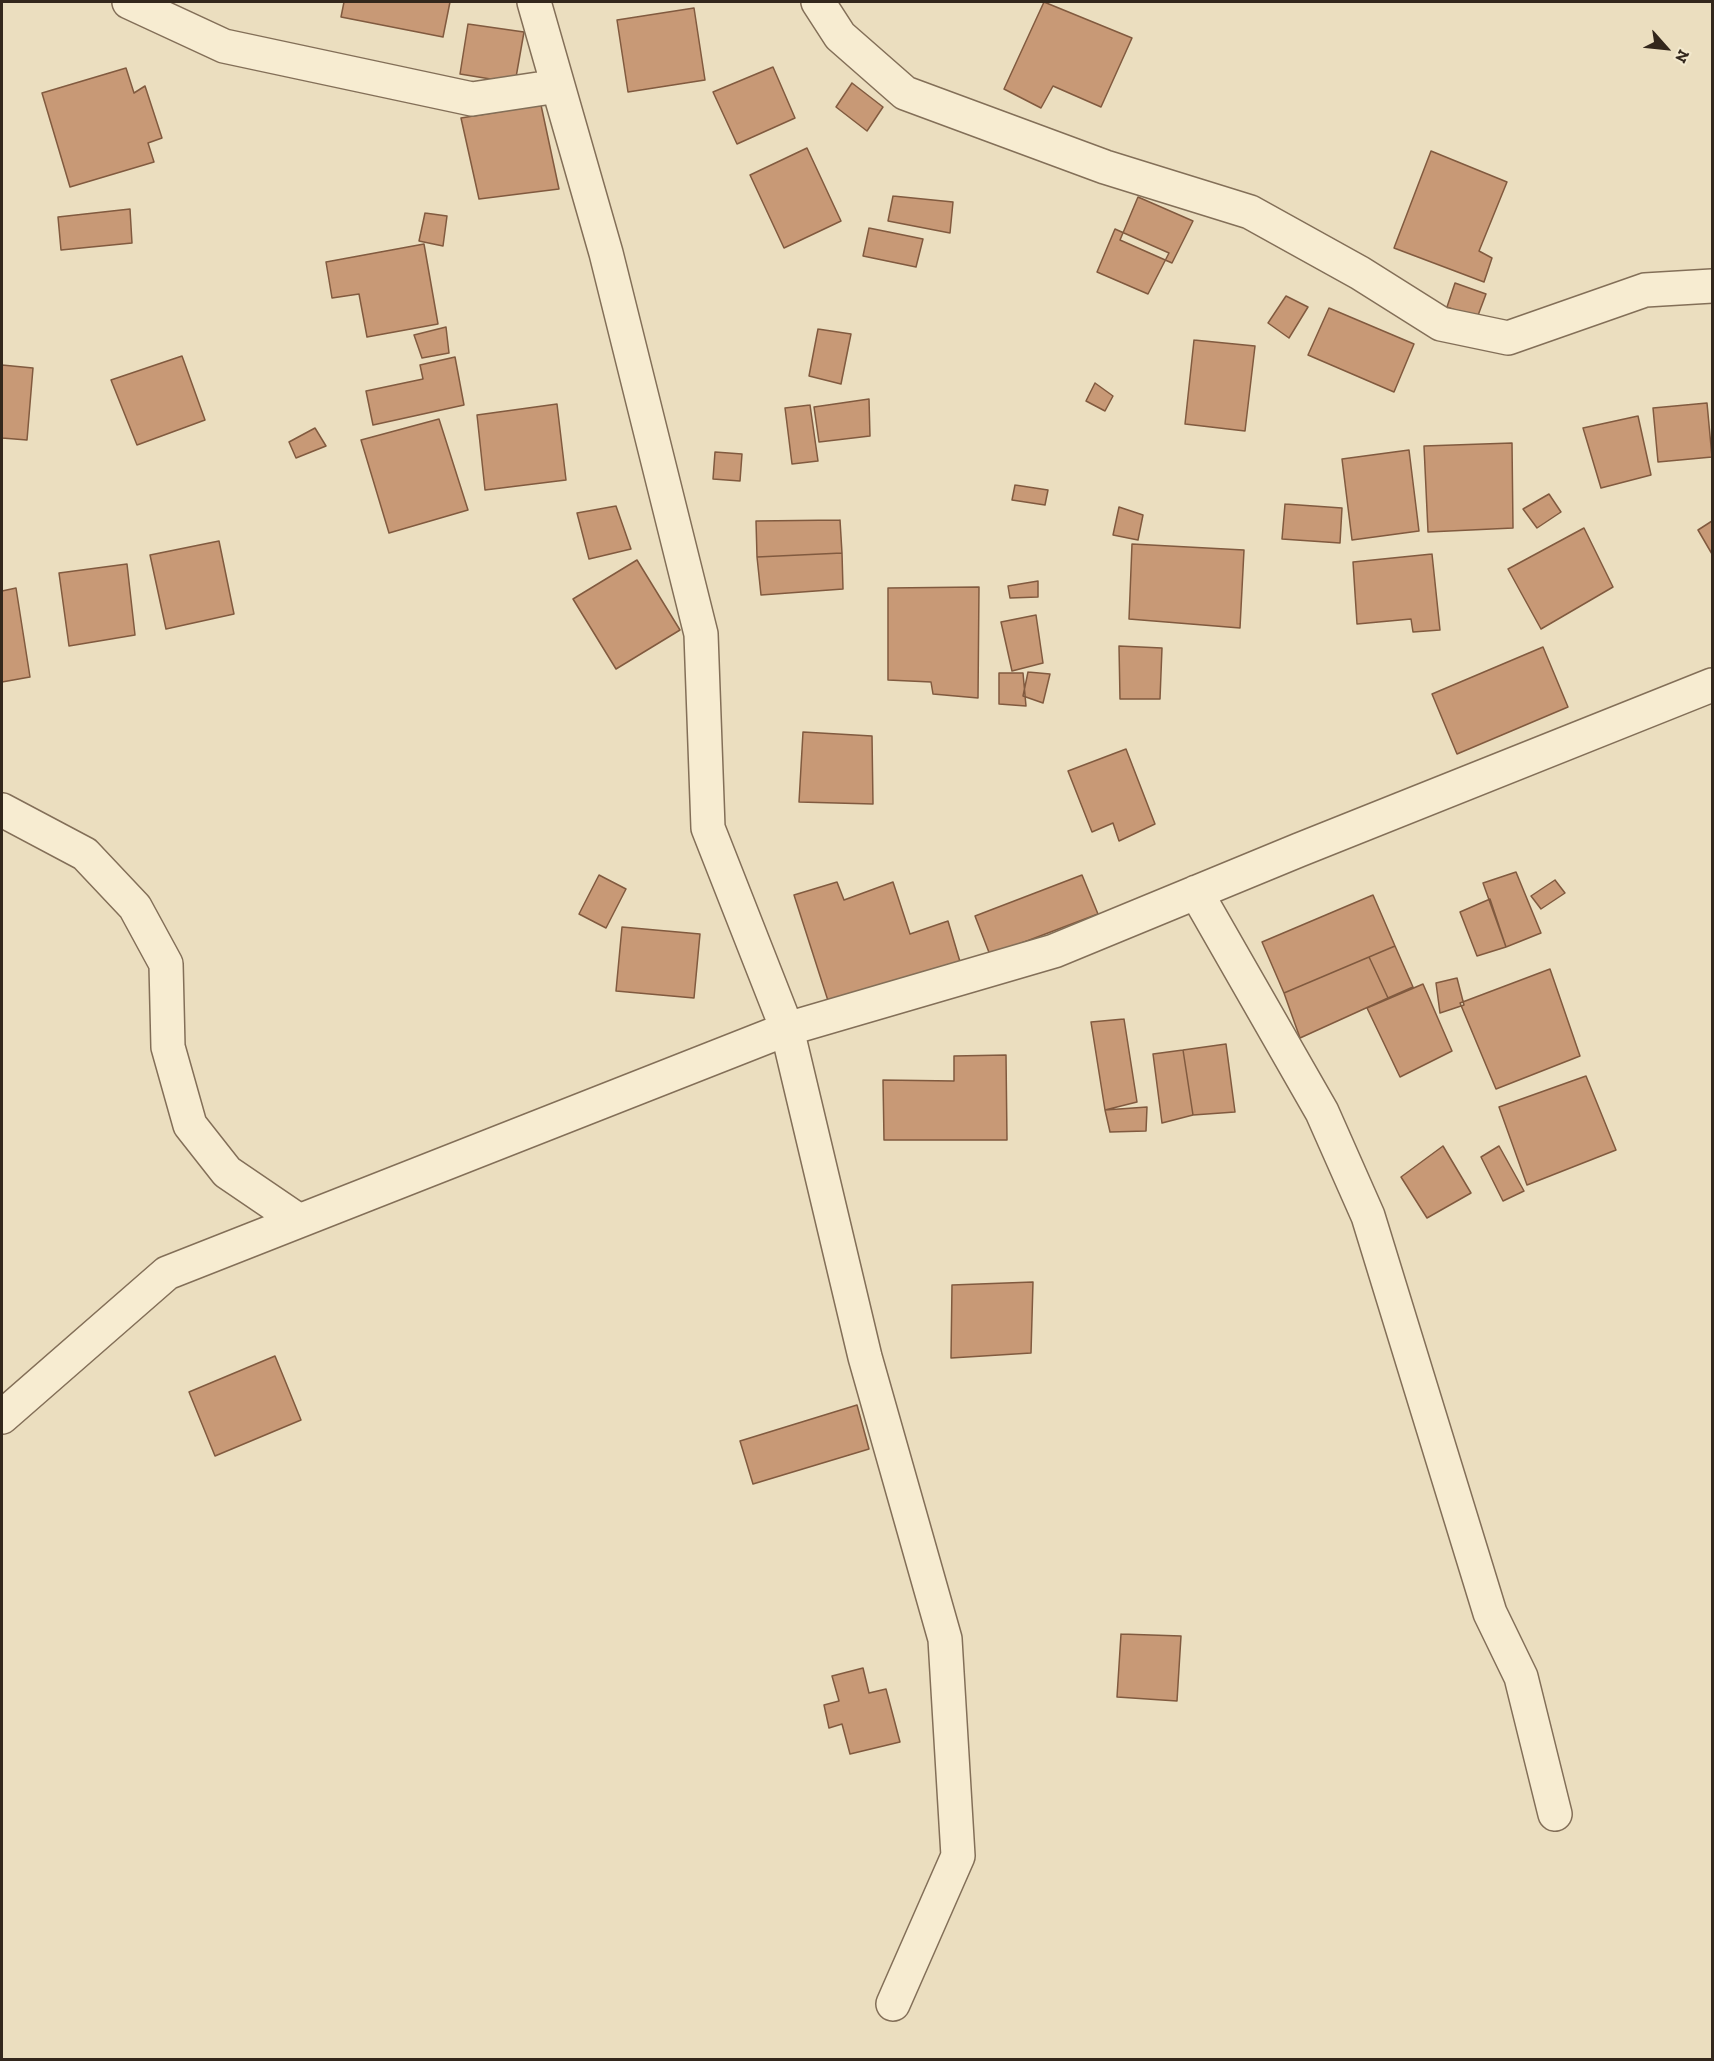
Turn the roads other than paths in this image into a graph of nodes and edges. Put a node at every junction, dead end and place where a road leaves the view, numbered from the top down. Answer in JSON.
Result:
{"nodes":[{"id":1,"x":129,"y":2,"type":"edge"},
{"id":2,"x":534,"y":2,"type":"edge"},
{"id":3,"x":818,"y":2,"type":"edge"},
{"id":4,"x":558,"y":86,"type":"junction"},
{"id":5,"x":1713,"y":286,"type":"edge"},
{"id":6,"x":1713,"y":685,"type":"edge"},
{"id":7,"x":2,"y":810,"type":"edge"},
{"id":8,"x":1196,"y":892,"type":"junction"},
{"id":9,"x":787,"y":1029,"type":"junction"},
{"id":10,"x":299,"y":1221,"type":"junction"},
{"id":11,"x":2,"y":1417,"type":"edge"},
{"id":12,"x":1555,"y":1814,"type":"dead end"},
{"id":13,"x":893,"y":2004,"type":"dead end"}],
"edges":[{"from":1,"to":4,"type":"street"},
{"from":2,"to":4,"type":"street"},
{"from":3,"to":5,"type":"street"},
{"from":4,"to":9,"type":"street"},
{"from":6,"to":8,"type":"street"},
{"from":7,"to":10,"type":"street"},
{"from":8,"to":9,"type":"street"},
{"from":8,"to":12,"type":"street"},
{"from":9,"to":10,"type":"street"},
{"from":9,"to":13,"type":"street"},
{"from":10,"to":11,"type":"street"}]}
